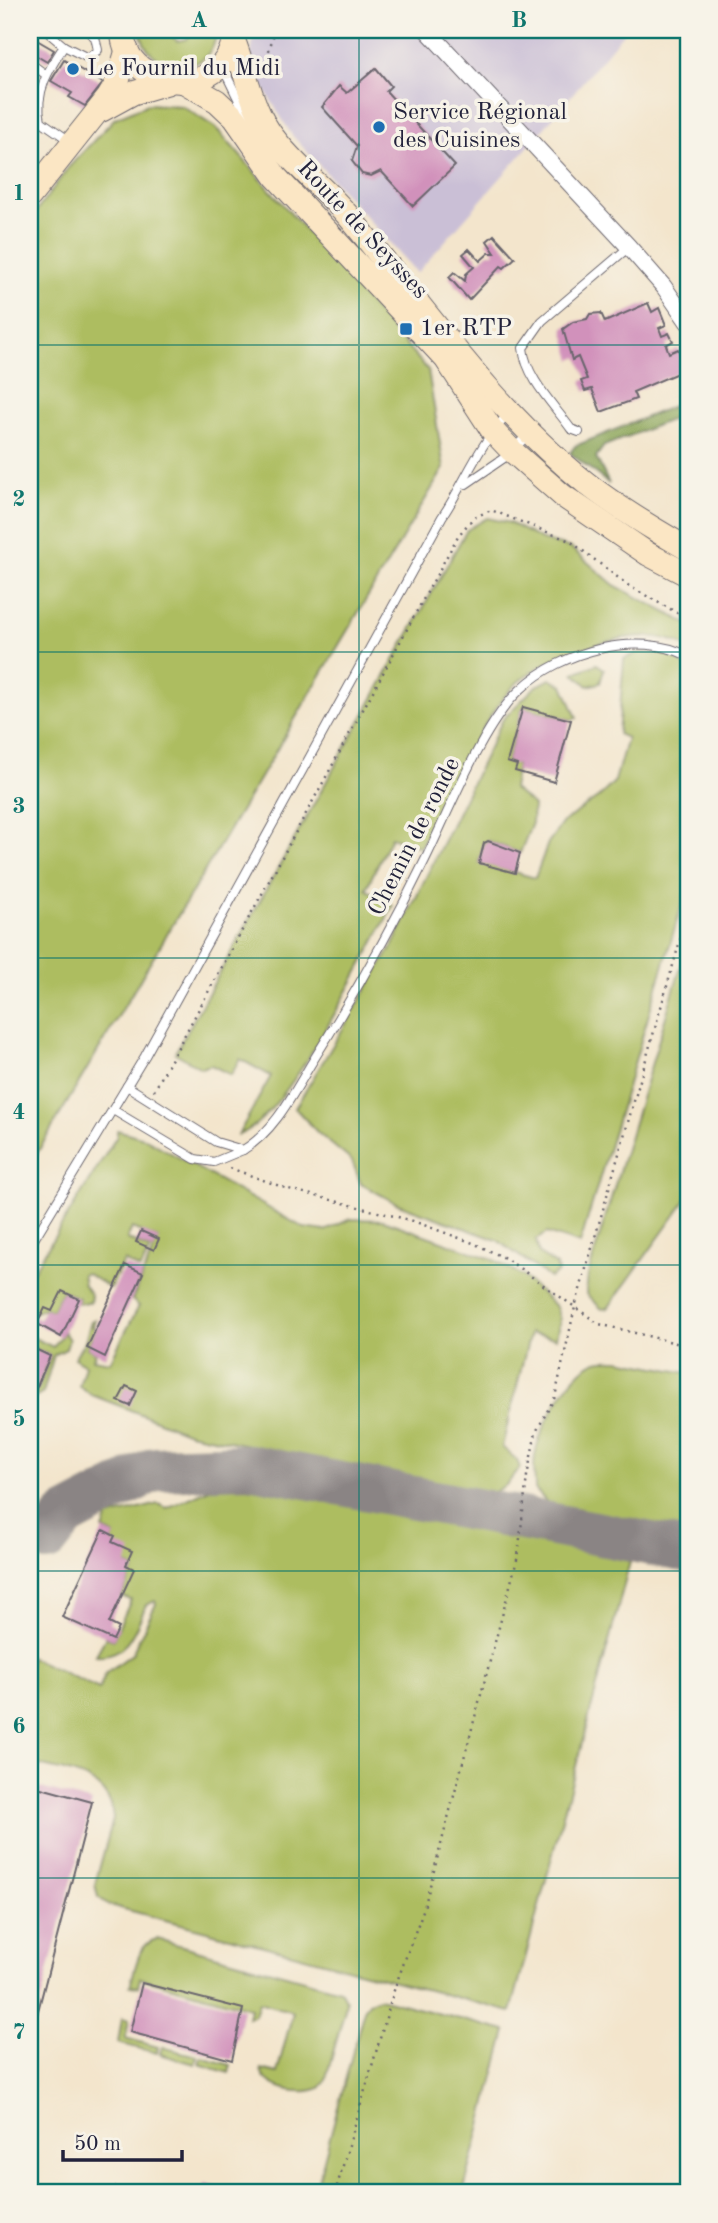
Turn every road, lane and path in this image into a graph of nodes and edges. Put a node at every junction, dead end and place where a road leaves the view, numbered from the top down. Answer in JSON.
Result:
{"nodes":[{"id":1,"x":45,"y":30,"type":"edge"},
{"id":2,"x":86,"y":30,"type":"edge"},
{"id":3,"x":427,"y":30,"type":"edge"},
{"id":4,"x":234,"y":34,"type":"edge"},
{"id":5,"x":122,"y":36,"type":"edge"},
{"id":6,"x":64,"y":46,"type":"junction"},
{"id":7,"x":30,"y":63,"type":"edge"},
{"id":8,"x":221,"y":64,"type":"junction"},
{"id":9,"x":45,"y":74,"type":"junction"},
{"id":10,"x":176,"y":83,"type":"junction"},
{"id":11,"x":97,"y":114,"type":"junction"},
{"id":12,"x":72,"y":142,"type":"junction"},
{"id":13,"x":30,"y":197,"type":"edge"},
{"id":14,"x":629,"y":247,"type":"junction"},
{"id":15,"x":688,"y":322,"type":"edge"},
{"id":16,"x":501,"y":422,"type":"junction"},
{"id":17,"x":579,"y":432,"type":"dead end"},
{"id":18,"x":520,"y":443,"type":"junction"},
{"id":19,"x":463,"y":486,"type":"junction"},
{"id":20,"x":688,"y":549,"type":"edge"},
{"id":21,"x":688,"y":565,"type":"edge"},
{"id":22,"x":688,"y":575,"type":"edge"},
{"id":23,"x":688,"y":619,"type":"edge"},
{"id":24,"x":688,"y":656,"type":"edge"},
{"id":25,"x":688,"y":914,"type":"edge"},
{"id":26,"x":127,"y":1086,"type":"junction"},
{"id":27,"x":149,"y":1100,"type":"junction"},
{"id":28,"x":113,"y":1110,"type":"junction"},
{"id":29,"x":243,"y":1150,"type":"junction"},
{"id":30,"x":214,"y":1162,"type":"junction"},
{"id":31,"x":30,"y":1246,"type":"edge"},
{"id":32,"x":575,"y":1307,"type":"junction"},
{"id":33,"x":688,"y":1346,"type":"edge"},
{"id":34,"x":335,"y":2193,"type":"edge"}],
"edges":[{"from":1,"to":6,"type":"lane"},
{"from":2,"to":6,"type":"lane"},
{"from":3,"to":14,"type":"street"},
{"from":4,"to":8,"type":"main road"},
{"from":4,"to":16,"type":"main road","name":"Route de Seysses"},
{"from":5,"to":10,"type":"main road","name":"Route de Seysses"},
{"from":5,"to":11,"type":"main road"},
{"from":6,"to":9,"type":"lane"},
{"from":7,"to":9,"type":"lane"},
{"from":8,"to":10,"type":"main road"},
{"from":8,"to":16,"type":"lane","name":"Route de Seysses"},
{"from":9,"to":12,"type":"lane"},
{"from":10,"to":11,"type":"main road"},
{"from":10,"to":16,"type":"main road","name":"Route de Seysses"},
{"from":11,"to":12,"type":"main road"},
{"from":12,"to":13,"type":"main road"},
{"from":14,"to":15,"type":"street"},
{"from":14,"to":17,"type":"lane"},
{"from":16,"to":18,"type":"main road","name":"Route de Seysses"},
{"from":16,"to":19,"type":"lane"},
{"from":18,"to":19,"type":"lane"},
{"from":18,"to":20,"type":"main road","name":"Route de Seysses"},
{"from":18,"to":21,"type":"lane","name":"Route de Seysses"},
{"from":18,"to":22,"type":"main road","name":"Route de Seysses"},
{"from":19,"to":26,"type":"lane"},
{"from":23,"to":27,"type":"path"},
{"from":24,"to":29,"type":"lane","name":"Chemin de ronde"},
{"from":25,"to":32,"type":"path"},
{"from":26,"to":27,"type":"lane"},
{"from":26,"to":28,"type":"lane"},
{"from":27,"to":29,"type":"lane"},
{"from":28,"to":30,"type":"lane"},
{"from":28,"to":31,"type":"lane"},
{"from":29,"to":30,"type":"lane"},
{"from":30,"to":32,"type":"path"},
{"from":32,"to":33,"type":"path"},
{"from":32,"to":34,"type":"path"}]}
